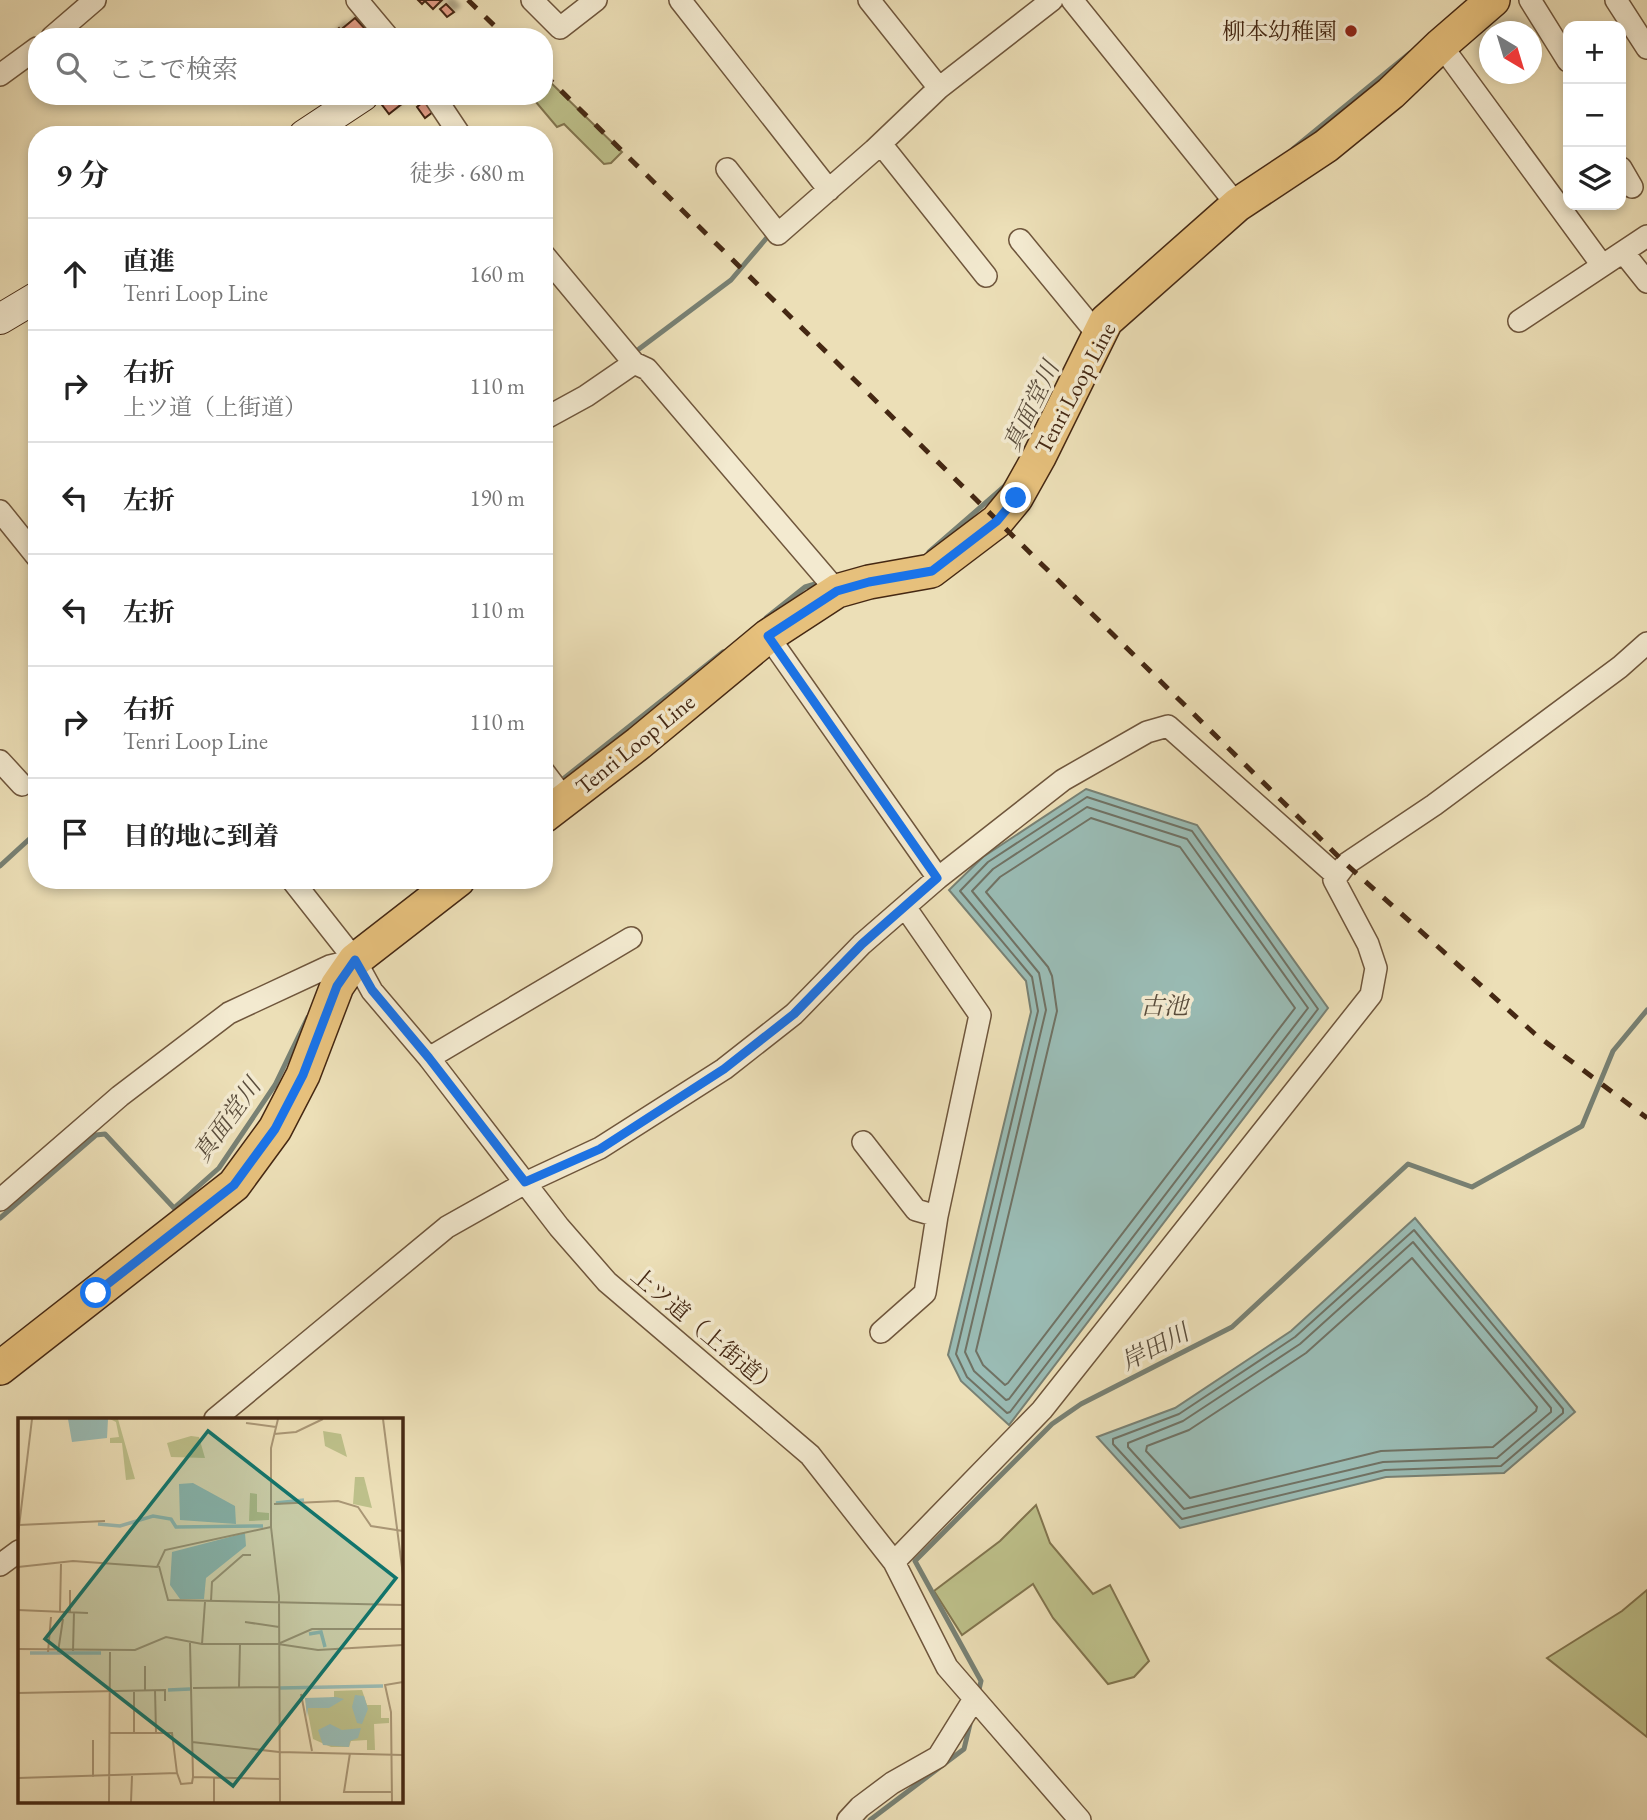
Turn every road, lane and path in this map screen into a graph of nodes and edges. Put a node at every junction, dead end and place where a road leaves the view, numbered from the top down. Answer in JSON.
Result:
{"nodes":[{"id":1,"x":95,"y":0,"type":"edge"},
{"id":2,"x":358,"y":0,"type":"edge"},
{"id":3,"x":532,"y":0,"type":"edge"},
{"id":4,"x":596,"y":0,"type":"edge"},
{"id":5,"x":680,"y":0,"type":"edge"},
{"id":6,"x":869,"y":0,"type":"edge"},
{"id":7,"x":1052,"y":0,"type":"edge"},
{"id":8,"x":1072,"y":0,"type":"edge"},
{"id":9,"x":1493,"y":0,"type":"edge"},
{"id":10,"x":1530,"y":0,"type":"edge"},
{"id":11,"x":1616,"y":0,"type":"edge"},
{"id":12,"x":62,"y":28,"type":"edge"},
{"id":13,"x":381,"y":28,"type":"edge"},
{"id":14,"x":1441,"y":45,"type":"junction"},
{"id":15,"x":1647,"y":48,"type":"edge"},
{"id":16,"x":1563,"y":53,"type":"edge"},
{"id":17,"x":28,"y":55,"type":"edge"},
{"id":18,"x":0,"y":75,"type":"edge"},
{"id":19,"x":939,"y":88,"type":"junction"},
{"id":20,"x":349,"y":105,"type":"edge"},
{"id":21,"x":440,"y":105,"type":"edge"},
{"id":22,"x":318,"y":126,"type":"edge"},
{"id":23,"x":454,"y":126,"type":"edge"},
{"id":24,"x":881,"y":144,"type":"junction"},
{"id":25,"x":727,"y":169,"type":"dead end"},
{"id":26,"x":1626,"y":177,"type":"edge"},
{"id":27,"x":1632,"y":187,"type":"dead end"},
{"id":28,"x":829,"y":190,"type":"junction"},
{"id":29,"x":1237,"y":205,"type":"junction"},
{"id":30,"x":1647,"y":236,"type":"edge"},
{"id":31,"x":1020,"y":240,"type":"dead end"},
{"id":32,"x":1623,"y":251,"type":"junction"},
{"id":33,"x":1602,"y":265,"type":"junction"},
{"id":34,"x":553,"y":266,"type":"edge"},
{"id":35,"x":986,"y":276,"type":"dead end"},
{"id":36,"x":1647,"y":282,"type":"edge"},
{"id":37,"x":28,"y":302,"type":"edge"},
{"id":38,"x":0,"y":318,"type":"edge"},
{"id":39,"x":1519,"y":321,"type":"dead end"},
{"id":40,"x":1100,"y":336,"type":"junction"},
{"id":41,"x":634,"y":363,"type":"junction"},
{"id":42,"x":553,"y":414,"type":"edge"},
{"id":43,"x":0,"y":511,"type":"edge"},
{"id":44,"x":28,"y":546,"type":"edge"},
{"id":45,"x":837,"y":591,"type":"junction"},
{"id":46,"x":768,"y":636,"type":"junction"},
{"id":47,"x":1647,"y":643,"type":"edge"},
{"id":48,"x":0,"y":761,"type":"edge"},
{"id":49,"x":22,"y":785,"type":"dead end"},
{"id":50,"x":554,"y":808,"type":"edge"},
{"id":51,"x":1337,"y":876,"type":"junction"},
{"id":52,"x":937,"y":878,"type":"junction"},
{"id":53,"x":299,"y":889,"type":"edge"},
{"id":54,"x":446,"y":889,"type":"edge"},
{"id":55,"x":905,"y":907,"type":"junction"},
{"id":56,"x":631,"y":938,"type":"dead end"},
{"id":57,"x":355,"y":960,"type":"junction"},
{"id":58,"x":429,"y":1058,"type":"junction"},
{"id":59,"x":863,"y":1142,"type":"dead end"},
{"id":60,"x":525,"y":1182,"type":"junction"},
{"id":61,"x":0,"y":1200,"type":"edge"},
{"id":62,"x":937,"y":1216,"type":"junction"},
{"id":63,"x":881,"y":1332,"type":"dead end"},
{"id":64,"x":0,"y":1368,"type":"edge"},
{"id":65,"x":216,"y":1418,"type":"edge"},
{"id":66,"x":18,"y":1552,"type":"edge"},
{"id":67,"x":894,"y":1562,"type":"junction"},
{"id":68,"x":0,"y":1565,"type":"edge"},
{"id":69,"x":974,"y":1699,"type":"junction"},
{"id":70,"x":848,"y":1820,"type":"edge"},
{"id":71,"x":1080,"y":1820,"type":"edge"}],
"edges":[{"from":1,"to":12,"type":"street"},
{"from":2,"to":13,"type":"street"},
{"from":3,"to":4,"type":"street"},
{"from":5,"to":28,"type":"street"},
{"from":6,"to":19,"type":"street"},
{"from":7,"to":19,"type":"street"},
{"from":8,"to":29,"type":"street"},
{"from":9,"to":14,"type":"main road","name":"Tenri Loop Line"},
{"from":10,"to":16,"type":"street"},
{"from":11,"to":15,"type":"street"},
{"from":14,"to":29,"type":"main road","name":"Tenri Loop Line"},
{"from":14,"to":33,"type":"street"},
{"from":17,"to":18,"type":"street"},
{"from":19,"to":24,"type":"street"},
{"from":20,"to":22,"type":"main road"},
{"from":21,"to":23,"type":"street"},
{"from":24,"to":28,"type":"street"},
{"from":24,"to":35,"type":"street"},
{"from":25,"to":28,"type":"street"},
{"from":26,"to":27,"type":"street"},
{"from":29,"to":40,"type":"main road","name":"Tenri Loop Line"},
{"from":30,"to":32,"type":"street"},
{"from":31,"to":40,"type":"street"},
{"from":32,"to":33,"type":"street"},
{"from":32,"to":36,"type":"street"},
{"from":33,"to":39,"type":"street"},
{"from":34,"to":41,"type":"street"},
{"from":37,"to":38,"type":"main road"},
{"from":40,"to":45,"type":"main road","name":"Tenri Loop Line"},
{"from":41,"to":42,"type":"street"},
{"from":41,"to":45,"type":"street"},
{"from":43,"to":44,"type":"street"},
{"from":45,"to":46,"type":"main road","name":"Tenri Loop Line"},
{"from":46,"to":50,"type":"main road","name":"Tenri Loop Line"},
{"from":46,"to":52,"type":"street"},
{"from":47,"to":51,"type":"street"},
{"from":48,"to":49,"type":"street"},
{"from":51,"to":52,"type":"street"},
{"from":51,"to":67,"type":"street"},
{"from":52,"to":55,"type":"street"},
{"from":53,"to":57,"type":"street","name":"上ツ道（上街道）"},
{"from":54,"to":57,"type":"main road"},
{"from":55,"to":60,"type":"street"},
{"from":55,"to":62,"type":"street"},
{"from":56,"to":58,"type":"street"},
{"from":57,"to":58,"type":"street","name":"上ツ道（上街道）"},
{"from":57,"to":61,"type":"street"},
{"from":57,"to":64,"type":"main road"},
{"from":58,"to":60,"type":"street","name":"上ツ道（上街道）"},
{"from":59,"to":62,"type":"street"},
{"from":60,"to":65,"type":"street"},
{"from":60,"to":67,"type":"street","name":"上ツ道（上街道）"},
{"from":62,"to":63,"type":"street"},
{"from":66,"to":68,"type":"street"},
{"from":67,"to":69,"type":"street","name":"上ツ道（上街道）"},
{"from":69,"to":70,"type":"street"},
{"from":69,"to":71,"type":"street","name":"上ツ道（上街道）"}]}
